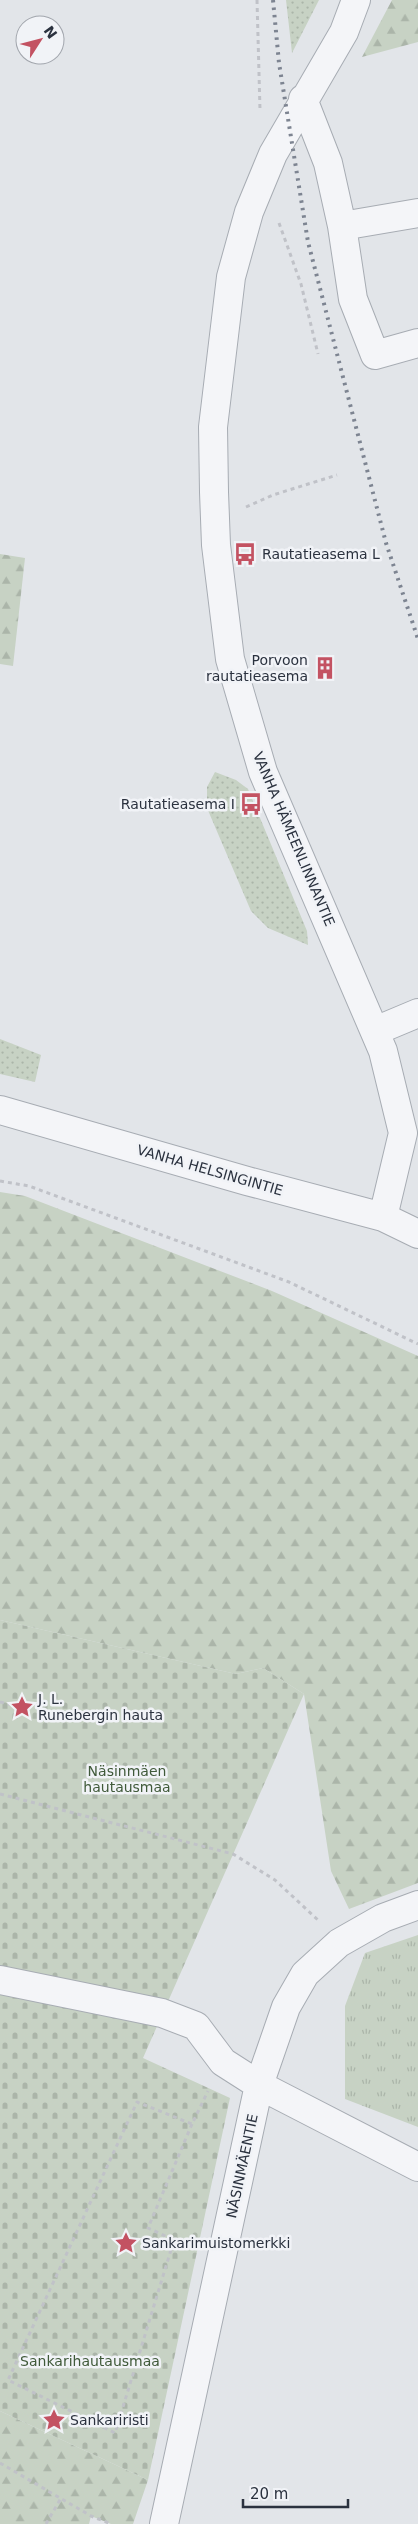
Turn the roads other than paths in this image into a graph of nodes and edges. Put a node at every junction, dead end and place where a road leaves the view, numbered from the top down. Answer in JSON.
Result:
{"nodes":[{"id":1,"x":356,"y":0,"type":"edge"},
{"id":2,"x":303,"y":99,"type":"junction"},
{"id":3,"x":418,"y":212,"type":"edge"},
{"id":4,"x":342,"y":226,"type":"junction"},
{"id":5,"x":418,"y":343,"type":"edge"},
{"id":6,"x":418,"y":1013,"type":"edge"},
{"id":7,"x":375,"y":1031,"type":"junction"},
{"id":8,"x":0,"y":1110,"type":"edge"},
{"id":9,"x":384,"y":1217,"type":"junction"},
{"id":10,"x":418,"y":1234,"type":"edge"},
{"id":11,"x":418,"y":1905,"type":"edge"},
{"id":12,"x":0,"y":1980,"type":"edge"},
{"id":13,"x":260,"y":2085,"type":"junction"},
{"id":14,"x":418,"y":2167,"type":"edge"},
{"id":15,"x":164,"y":2524,"type":"edge"}],
"edges":[{"from":1,"to":2,"type":"street","name":"VANHA HÄMEENLINNANTIE"},
{"from":2,"to":4,"type":"street"},
{"from":2,"to":7,"type":"street","name":"VANHA HÄMEENLINNANTIE"},
{"from":3,"to":4,"type":"street"},
{"from":4,"to":5,"type":"street"},
{"from":6,"to":7,"type":"street"},
{"from":7,"to":9,"type":"street","name":"VANHA HÄMEENLINNANTIE"},
{"from":8,"to":9,"type":"street","name":"VANHA HELSINGINTIE"},
{"from":9,"to":10,"type":"street","name":"VANHA HELSINGINTIE"},
{"from":11,"to":13,"type":"street","name":"NÄSINMÄENTIE"},
{"from":12,"to":13,"type":"street"},
{"from":13,"to":14,"type":"street"},
{"from":13,"to":15,"type":"street","name":"NÄSINMÄENTIE"}]}
